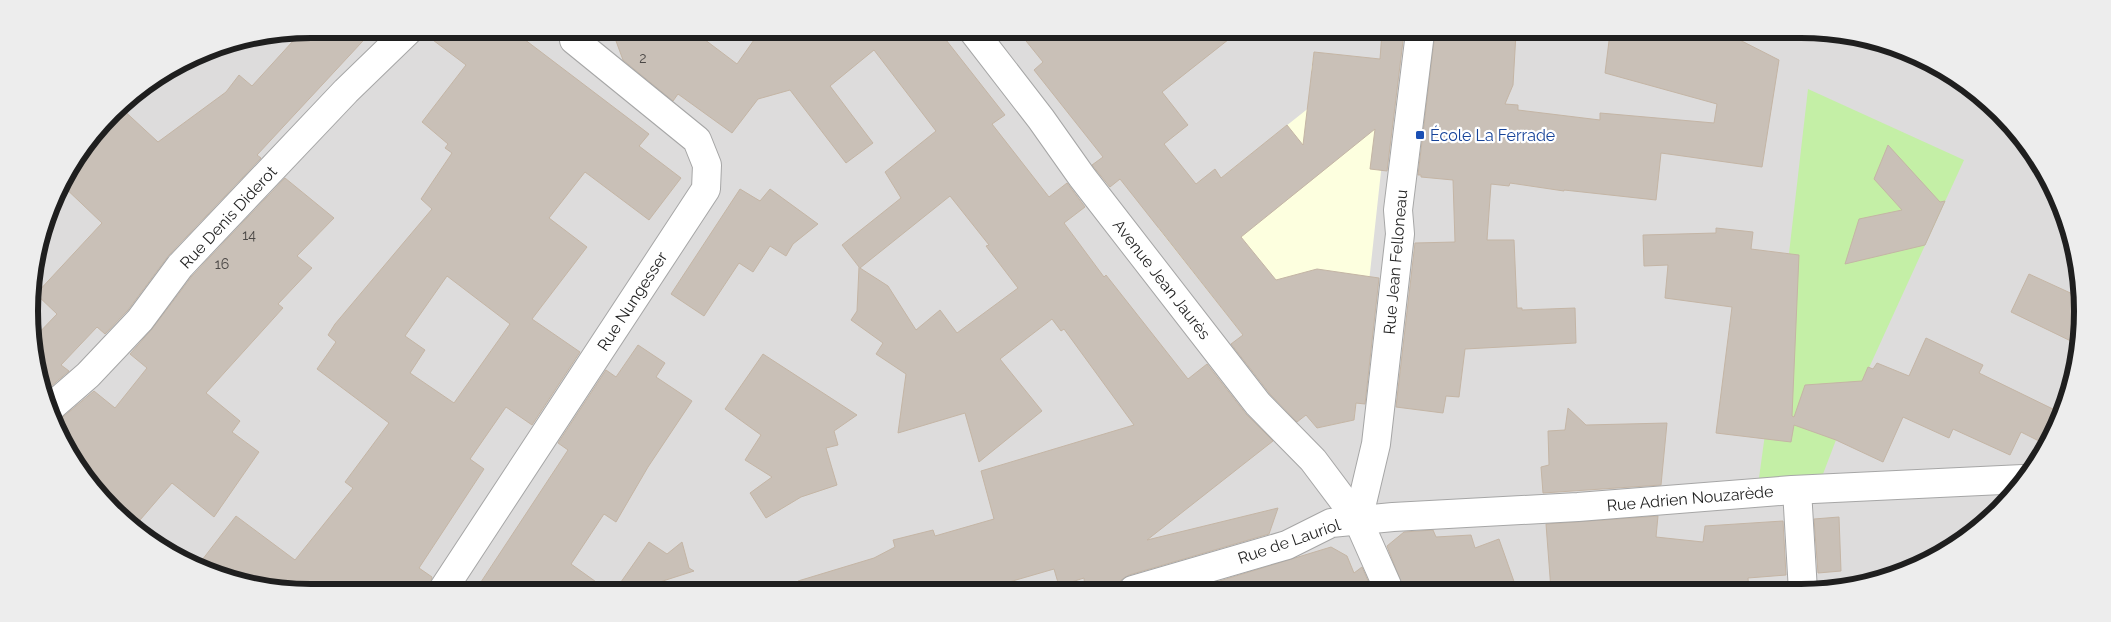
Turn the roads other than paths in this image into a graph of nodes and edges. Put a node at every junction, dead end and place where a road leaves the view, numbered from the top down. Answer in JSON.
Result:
{"nodes":[{"id":1,"x":401,"y":38,"type":"edge"},
{"id":2,"x":578,"y":38,"type":"edge"},
{"id":3,"x":978,"y":38,"type":"edge"},
{"id":4,"x":1419,"y":38,"type":"edge"},
{"id":5,"x":54,"y":405,"type":"edge"},
{"id":6,"x":2015,"y":479,"type":"edge"},
{"id":7,"x":1797,"y":490,"type":"junction"},
{"id":8,"x":1358,"y":520,"type":"junction"},
{"id":9,"x":447,"y":584,"type":"edge"},
{"id":10,"x":1154,"y":584,"type":"edge"},
{"id":11,"x":1386,"y":584,"type":"edge"},
{"id":12,"x":1803,"y":584,"type":"edge"}],
"edges":[{"from":1,"to":5,"type":"street","name":"Rue Denis Diderot"},
{"from":2,"to":9,"type":"street","name":"Rue Nungesser"},
{"from":3,"to":8,"type":"street","name":"Avenue Jean Jaurès"},
{"from":4,"to":8,"type":"street","name":"Rue Jean Felloneau"},
{"from":6,"to":7,"type":"street","name":"Rue Adrien Nouzarède"},
{"from":7,"to":8,"type":"street","name":"Rue Adrien Nouzarède"},
{"from":7,"to":12,"type":"street"},
{"from":8,"to":10,"type":"street","name":"Rue de Lauriol"},
{"from":8,"to":11,"type":"street","name":"Avenue Jean Jaurès"}]}
